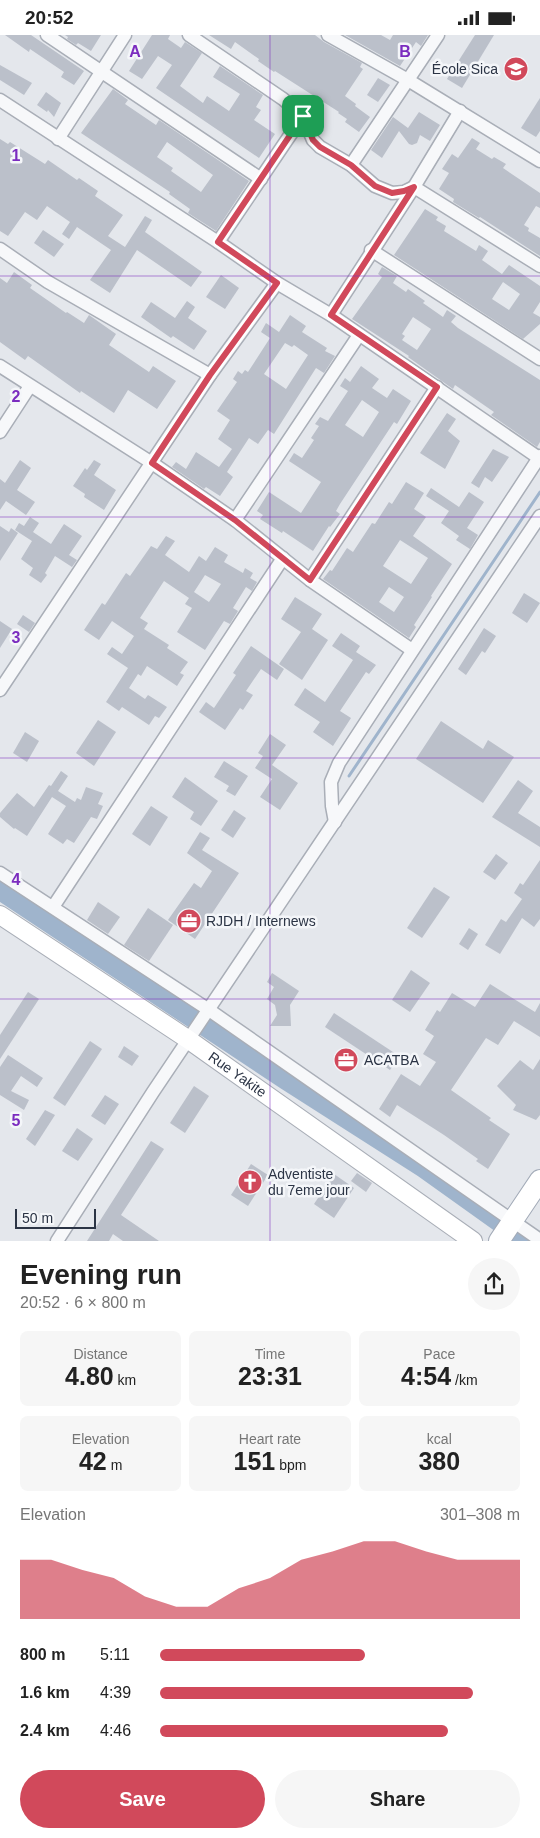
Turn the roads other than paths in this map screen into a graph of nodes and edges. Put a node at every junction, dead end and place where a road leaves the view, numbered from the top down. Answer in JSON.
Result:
{"nodes":[{"id":1,"x":47,"y":35,"type":"edge"},
{"id":2,"x":125,"y":35,"type":"edge"},
{"id":3,"x":189,"y":35,"type":"edge"},
{"id":4,"x":328,"y":35,"type":"edge"},
{"id":5,"x":438,"y":35,"type":"edge"},
{"id":6,"x":102,"y":71,"type":"junction"},
{"id":7,"x":408,"y":80,"type":"junction"},
{"id":8,"x":0,"y":100,"type":"edge"},
{"id":9,"x":460,"y":111,"type":"junction"},
{"id":10,"x":303,"y":116,"type":"junction"},
{"id":11,"x":58,"y":139,"type":"junction"},
{"id":12,"x":540,"y":161,"type":"edge"},
{"id":13,"x":351,"y":165,"type":"junction"},
{"id":14,"x":261,"y":179,"type":"junction"},
{"id":15,"x":414,"y":187,"type":"junction"},
{"id":16,"x":218,"y":242,"type":"junction"},
{"id":17,"x":0,"y":249,"type":"edge"},
{"id":18,"x":371,"y":250,"type":"junction"},
{"id":19,"x":540,"y":266,"type":"edge"},
{"id":20,"x":277,"y":283,"type":"junction"},
{"id":21,"x":331,"y":315,"type":"junction"},
{"id":22,"x":359,"y":335,"type":"junction"},
{"id":23,"x":540,"y":359,"type":"edge"},
{"id":24,"x":0,"y":366,"type":"edge"},
{"id":25,"x":210,"y":375,"type":"junction"},
{"id":26,"x":30,"y":387,"type":"junction"},
{"id":27,"x":437,"y":387,"type":"junction"},
{"id":28,"x":0,"y":432,"type":"edge"},
{"id":29,"x":539,"y":457,"type":"edge"},
{"id":30,"x":152,"y":463,"type":"junction"},
{"id":31,"x":540,"y":516,"type":"edge"},
{"id":32,"x":235,"y":520,"type":"junction"},
{"id":33,"x":282,"y":558,"type":"junction"},
{"id":34,"x":310,"y":580,"type":"junction"},
{"id":35,"x":412,"y":650,"type":"junction"},
{"id":36,"x":0,"y":690,"type":"edge"},
{"id":37,"x":335,"y":822,"type":"junction"},
{"id":38,"x":0,"y":873,"type":"edge"},
{"id":39,"x":53,"y":907,"type":"junction"},
{"id":40,"x":0,"y":915,"type":"edge"},
{"id":41,"x":209,"y":1010,"type":"junction"},
{"id":42,"x":189,"y":1040,"type":"junction"},
{"id":43,"x":540,"y":1179,"type":"edge"},
{"id":44,"x":513,"y":1221,"type":"junction"},
{"id":45,"x":540,"y":1240,"type":"edge"},
{"id":46,"x":57,"y":1241,"type":"edge"},
{"id":47,"x":473,"y":1241,"type":"edge"},
{"id":48,"x":500,"y":1241,"type":"edge"}],
"edges":[{"from":1,"to":6,"type":"street"},
{"from":2,"to":6,"type":"street"},
{"from":3,"to":10,"type":"street"},
{"from":4,"to":7,"type":"street"},
{"from":5,"to":7,"type":"street"},
{"from":6,"to":11,"type":"street"},
{"from":6,"to":14,"type":"street"},
{"from":7,"to":9,"type":"street"},
{"from":7,"to":13,"type":"street"},
{"from":8,"to":11,"type":"street"},
{"from":9,"to":12,"type":"street"},
{"from":9,"to":15,"type":"street"},
{"from":10,"to":13,"type":"street"},
{"from":10,"to":14,"type":"street"},
{"from":11,"to":16,"type":"street"},
{"from":13,"to":15,"type":"street"},
{"from":14,"to":16,"type":"street"},
{"from":15,"to":18,"type":"street"},
{"from":15,"to":19,"type":"street"},
{"from":16,"to":20,"type":"street"},
{"from":17,"to":25,"type":"street"},
{"from":18,"to":21,"type":"street"},
{"from":18,"to":23,"type":"street"},
{"from":20,"to":21,"type":"street"},
{"from":20,"to":25,"type":"street"},
{"from":21,"to":22,"type":"street"},
{"from":22,"to":27,"type":"street"},
{"from":22,"to":32,"type":"street"},
{"from":24,"to":26,"type":"street"},
{"from":25,"to":30,"type":"street"},
{"from":26,"to":28,"type":"street"},
{"from":26,"to":30,"type":"street"},
{"from":27,"to":29,"type":"street"},
{"from":27,"to":34,"type":"street"},
{"from":29,"to":35,"type":"street"},
{"from":30,"to":32,"type":"street"},
{"from":30,"to":36,"type":"street"},
{"from":31,"to":37,"type":"street"},
{"from":32,"to":33,"type":"street"},
{"from":33,"to":34,"type":"street"},
{"from":33,"to":39,"type":"street"},
{"from":34,"to":35,"type":"street"},
{"from":35,"to":37,"type":"street"},
{"from":37,"to":41,"type":"street"},
{"from":38,"to":39,"type":"street"},
{"from":39,"to":41,"type":"street"},
{"from":40,"to":42,"type":"main road","name":"Rue Yakite"},
{"from":41,"to":42,"type":"street"},
{"from":41,"to":44,"type":"street"},
{"from":42,"to":46,"type":"street"},
{"from":42,"to":47,"type":"main road","name":"Rue Yakite"},
{"from":43,"to":44,"type":"main road"},
{"from":44,"to":45,"type":"street"},
{"from":44,"to":48,"type":"main road"}]}
